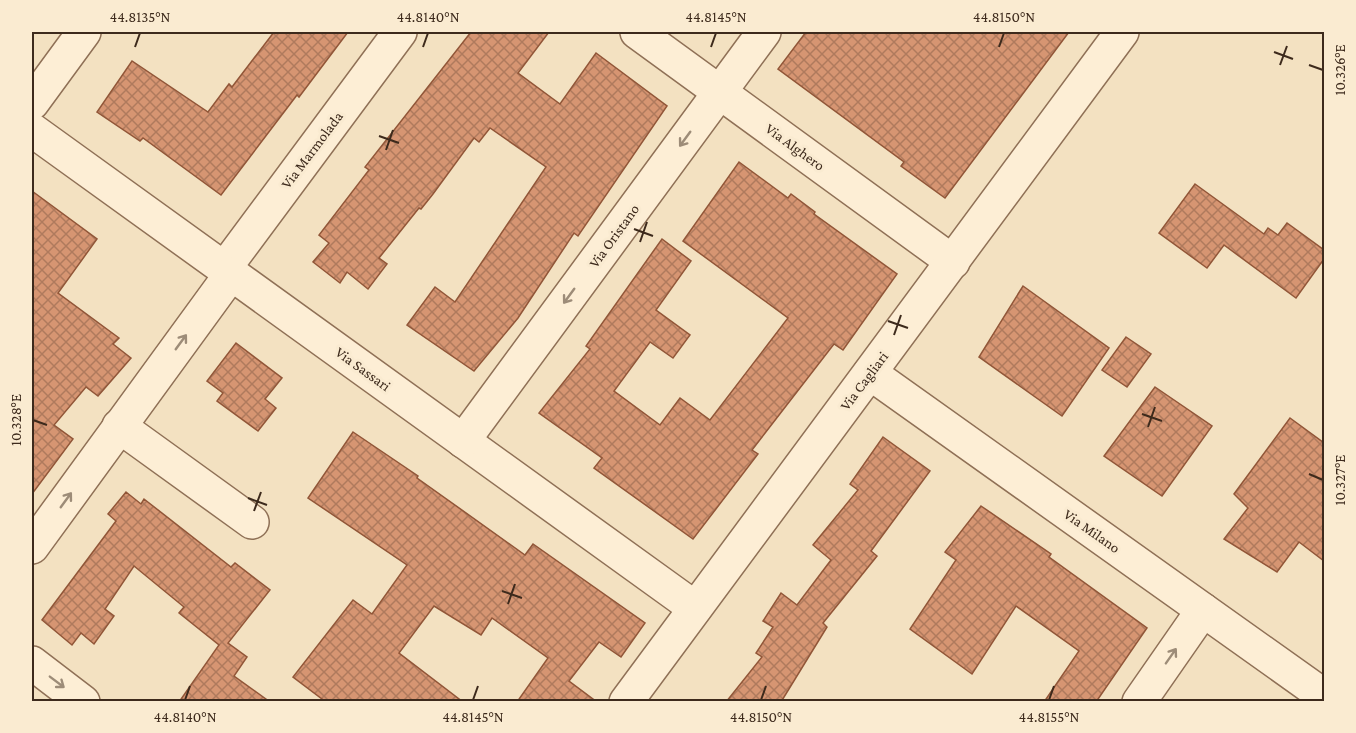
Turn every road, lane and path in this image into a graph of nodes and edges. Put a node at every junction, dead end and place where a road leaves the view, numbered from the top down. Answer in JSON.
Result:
{"nodes":[{"id":1,"x":84,"y":32,"type":"edge"},
{"id":2,"x":400,"y":32,"type":"edge"},
{"id":3,"x":637,"y":32,"type":"edge"},
{"id":4,"x":764,"y":32,"type":"edge"},
{"id":5,"x":1122,"y":32,"type":"edge"},
{"id":6,"x":720,"y":92,"type":"junction"},
{"id":7,"x":32,"y":103,"type":"edge"},
{"id":8,"x":32,"y":130,"type":"edge"},
{"id":9,"x":953,"y":262,"type":"junction"},
{"id":10,"x":228,"y":271,"type":"junction"},
{"id":11,"x":870,"y":373,"type":"junction"},
{"id":12,"x":119,"y":426,"type":"junction"},
{"id":13,"x":463,"y":441,"type":"junction"},
{"id":14,"x":252,"y":522,"type":"dead end"},
{"id":15,"x":32,"y":547,"type":"edge"},
{"id":16,"x":695,"y":608,"type":"junction"},
{"id":17,"x":1203,"y":610,"type":"junction"},
{"id":18,"x":32,"y":663,"type":"edge"},
{"id":19,"x":1321,"y":685,"type":"edge"},
{"id":20,"x":83,"y":702,"type":"edge"},
{"id":21,"x":626,"y":702,"type":"edge"},
{"id":22,"x":1139,"y":702,"type":"edge"}],
"edges":[{"from":1,"to":7,"type":"street"},
{"from":2,"to":10,"type":"street","name":"Via Marmolada"},
{"from":3,"to":6,"type":"street","name":"Via Alghero"},
{"from":4,"to":6,"type":"street","name":"Via Oristano"},
{"from":5,"to":9,"type":"street","name":"Via Cagliari"},
{"from":6,"to":9,"type":"street","name":"Via Alghero"},
{"from":6,"to":13,"type":"street","name":"Via Oristano","one_way":true},
{"from":8,"to":10,"type":"street","name":"Via Sassari"},
{"from":9,"to":11,"type":"street","name":"Via Cagliari"},
{"from":12,"to":10,"type":"street","name":"Via Marmolada","one_way":true},
{"from":10,"to":13,"type":"street","name":"Via Sassari"},
{"from":11,"to":16,"type":"street","name":"Via Cagliari"},
{"from":11,"to":17,"type":"street","name":"Via Milano"},
{"from":12,"to":14,"type":"street"},
{"from":15,"to":12,"type":"street","name":"Via Marmolada","one_way":true},
{"from":13,"to":16,"type":"street","name":"Via Sassari"},
{"from":16,"to":21,"type":"street","name":"Via Cagliari"},
{"from":17,"to":19,"type":"street","name":"Via Milano"},
{"from":22,"to":17,"type":"street","one_way":true},
{"from":18,"to":20,"type":"street","one_way":true}]}
